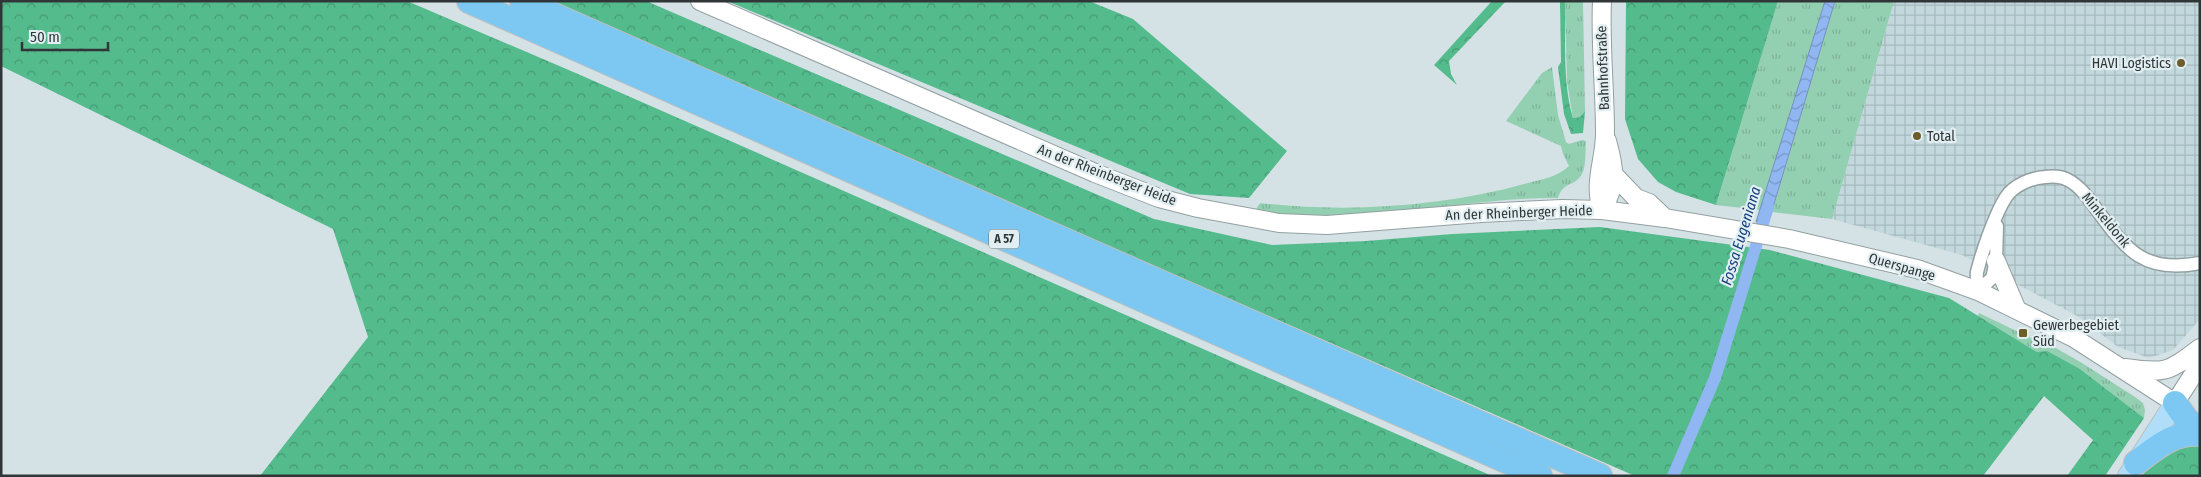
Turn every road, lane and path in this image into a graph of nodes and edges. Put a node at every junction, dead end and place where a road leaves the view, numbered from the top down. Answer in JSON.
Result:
{"nodes":[{"id":1,"x":469,"y":1,"type":"edge"},
{"id":2,"x":522,"y":1,"type":"edge"},
{"id":3,"x":700,"y":1,"type":"edge"},
{"id":4,"x":1602,"y":1,"type":"edge"},
{"id":5,"x":1605,"y":135,"type":"junction"},
{"id":6,"x":1614,"y":175,"type":"junction"},
{"id":7,"x":1602,"y":210,"type":"junction"},
{"id":8,"x":1997,"y":214,"type":"junction"},
{"id":9,"x":1665,"y":218,"type":"junction"},
{"id":10,"x":1996,"y":261,"type":"junction"},
{"id":11,"x":2200,"y":263,"type":"edge"},
{"id":12,"x":1978,"y":291,"type":"junction"},
{"id":13,"x":2017,"y":310,"type":"junction"},
{"id":14,"x":2200,"y":348,"type":"edge"},
{"id":15,"x":2200,"y":364,"type":"edge"},
{"id":16,"x":2119,"y":367,"type":"junction"},
{"id":17,"x":2175,"y":403,"type":"junction"},
{"id":18,"x":2200,"y":412,"type":"edge"},
{"id":19,"x":2200,"y":430,"type":"edge"},
{"id":20,"x":2200,"y":434,"type":"edge"},
{"id":21,"x":2132,"y":470,"type":"edge"},
{"id":22,"x":1591,"y":471,"type":"edge"},
{"id":23,"x":1540,"y":476,"type":"edge"}],
"edges":[{"from":1,"to":23,"type":"highway","number":"A 57"},
{"from":2,"to":22,"type":"highway","number":"A 57"},
{"from":3,"to":7,"type":"street","name":"An der Rheinberger Heide"},
{"from":4,"to":5,"type":"street","name":"Bahnhofstraße"},
{"from":5,"to":6,"type":"street","name":"Bahnhofstraße"},
{"from":5,"to":7,"type":"street","name":"Bahnhofstraße"},
{"from":6,"to":7,"type":"street","name":"Bahnhofstraße"},
{"from":6,"to":9,"type":"street"},
{"from":7,"to":9,"type":"street","name":"Querspange"},
{"from":8,"to":10,"type":"street","name":"Minkeldonk"},
{"from":8,"to":11,"type":"street","name":"Minkeldonk"},
{"from":8,"to":12,"type":"street","name":"Minkeldonk"},
{"from":9,"to":12,"type":"street","name":"Querspange"},
{"from":10,"to":12,"type":"street","name":"Minkeldonk"},
{"from":10,"to":13,"type":"street"},
{"from":12,"to":13,"type":"street","name":"Querspange"},
{"from":13,"to":16,"type":"street","name":"Querspange"},
{"from":14,"to":16,"type":"street"},
{"from":15,"to":17,"type":"street"},
{"from":16,"to":17,"type":"street","name":"Querspange"},
{"from":17,"to":18,"type":"highway"},
{"from":17,"to":19,"type":"highway"},
{"from":17,"to":21,"type":"main road"},
{"from":20,"to":21,"type":"highway"}]}
